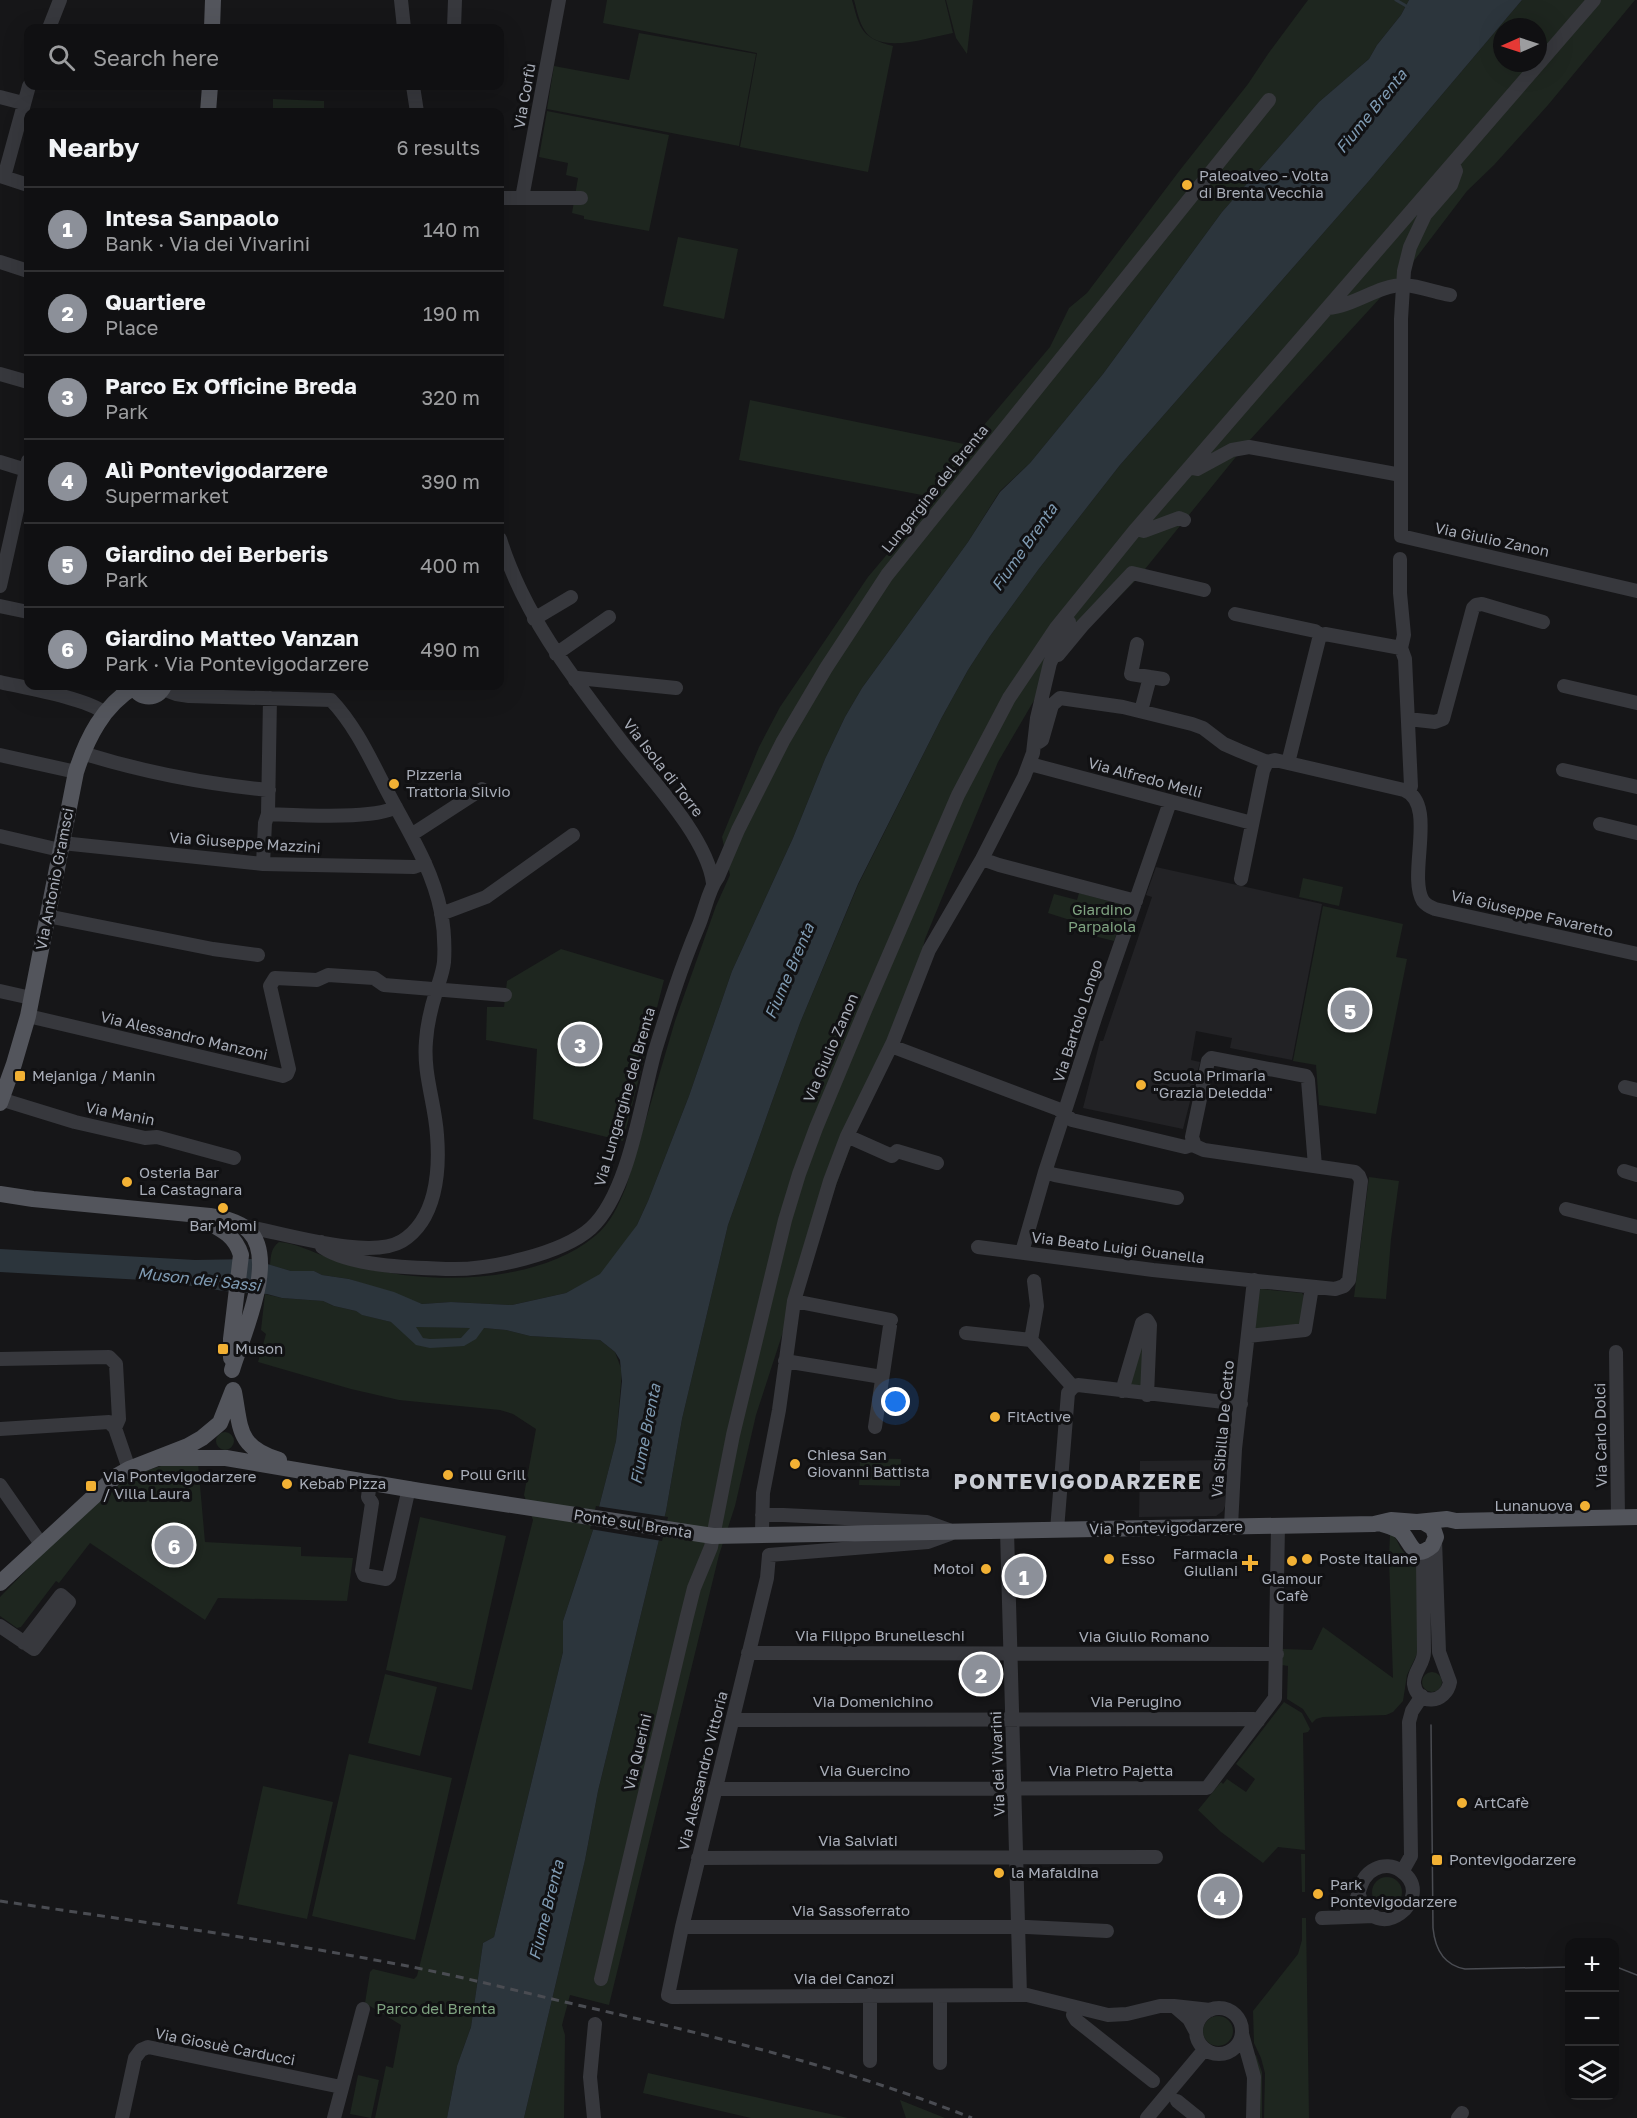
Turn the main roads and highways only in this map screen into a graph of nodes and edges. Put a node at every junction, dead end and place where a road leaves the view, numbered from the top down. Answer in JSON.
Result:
{"nodes":[{"id":1,"x":213,"y":0,"type":"edge"},
{"id":2,"x":212,"y":24,"type":"edge"},
{"id":3,"x":210,"y":90,"type":"edge"},
{"id":4,"x":208,"y":108,"type":"edge"},
{"id":5,"x":128,"y":690,"type":"edge"},
{"id":6,"x":135,"y":690,"type":"edge"},
{"id":7,"x":161,"y":690,"type":"edge"},
{"id":8,"x":2,"y":1096,"type":"edge"},
{"id":9,"x":0,"y":1194,"type":"edge"},
{"id":10,"x":198,"y":1216,"type":"junction"},
{"id":11,"x":239,"y":1350,"type":"junction"},
{"id":12,"x":232,"y":1370,"type":"junction"},
{"id":13,"x":233,"y":1390,"type":"junction"},
{"id":14,"x":215,"y":1427,"type":"junction"},
{"id":15,"x":242,"y":1433,"type":"junction"},
{"id":16,"x":158,"y":1458,"type":"junction"},
{"id":17,"x":223,"y":1458,"type":"junction"},
{"id":18,"x":286,"y":1464,"type":"junction"},
{"id":19,"x":1637,"y":1518,"type":"edge"},
{"id":20,"x":1456,"y":1521,"type":"junction"},
{"id":21,"x":1420,"y":1522,"type":"junction"},
{"id":22,"x":1379,"y":1524,"type":"junction"},
{"id":23,"x":707,"y":1535,"type":"joint"},
{"id":24,"x":1436,"y":1538,"type":"junction"},
{"id":25,"x":1411,"y":1545,"type":"junction"},
{"id":26,"x":0,"y":1583,"type":"edge"}],
"edges":[{"from":1,"to":2,"type":"main road"},
{"from":3,"to":4,"type":"main road"},
{"from":5,"to":8,"type":"main road","name":"Via Antonio Gramsci"},
{"from":6,"to":7,"type":"main road","name":"Via Antonio Gramsci"},
{"from":9,"to":10,"type":"main road"},
{"from":10,"to":11,"type":"main road"},
{"from":10,"to":12,"type":"main road"},
{"from":11,"to":12,"type":"main road"},
{"from":11,"to":18,"type":"main road"},
{"from":12,"to":13,"type":"main road"},
{"from":13,"to":14,"type":"main road"},
{"from":13,"to":15,"type":"main road"},
{"from":14,"to":15,"type":"main road"},
{"from":14,"to":16,"type":"main road"},
{"from":14,"to":17,"type":"main road"},
{"from":15,"to":17,"type":"main road"},
{"from":15,"to":18,"type":"main road"},
{"from":16,"to":17,"type":"main road"},
{"from":16,"to":26,"type":"main road"},
{"from":17,"to":18,"type":"main road"},
{"from":18,"to":23,"type":"main road","name":"Ponte sul Brenta"},
{"from":19,"to":20,"type":"main road","name":"Via Pontevigodarzere"},
{"from":20,"to":21,"type":"main road","name":"Via Pontevigodarzere"},
{"from":20,"to":24,"type":"main road"},
{"from":21,"to":22,"type":"main road","name":"Via Pontevigodarzere"},
{"from":21,"to":24,"type":"main road"},
{"from":21,"to":25,"type":"main road"},
{"from":22,"to":23,"type":"main road","name":"Via Pontevigodarzere"},
{"from":22,"to":25,"type":"main road","name":"Via Pontevigodarzere"},
{"from":24,"to":25,"type":"main road"}]}
